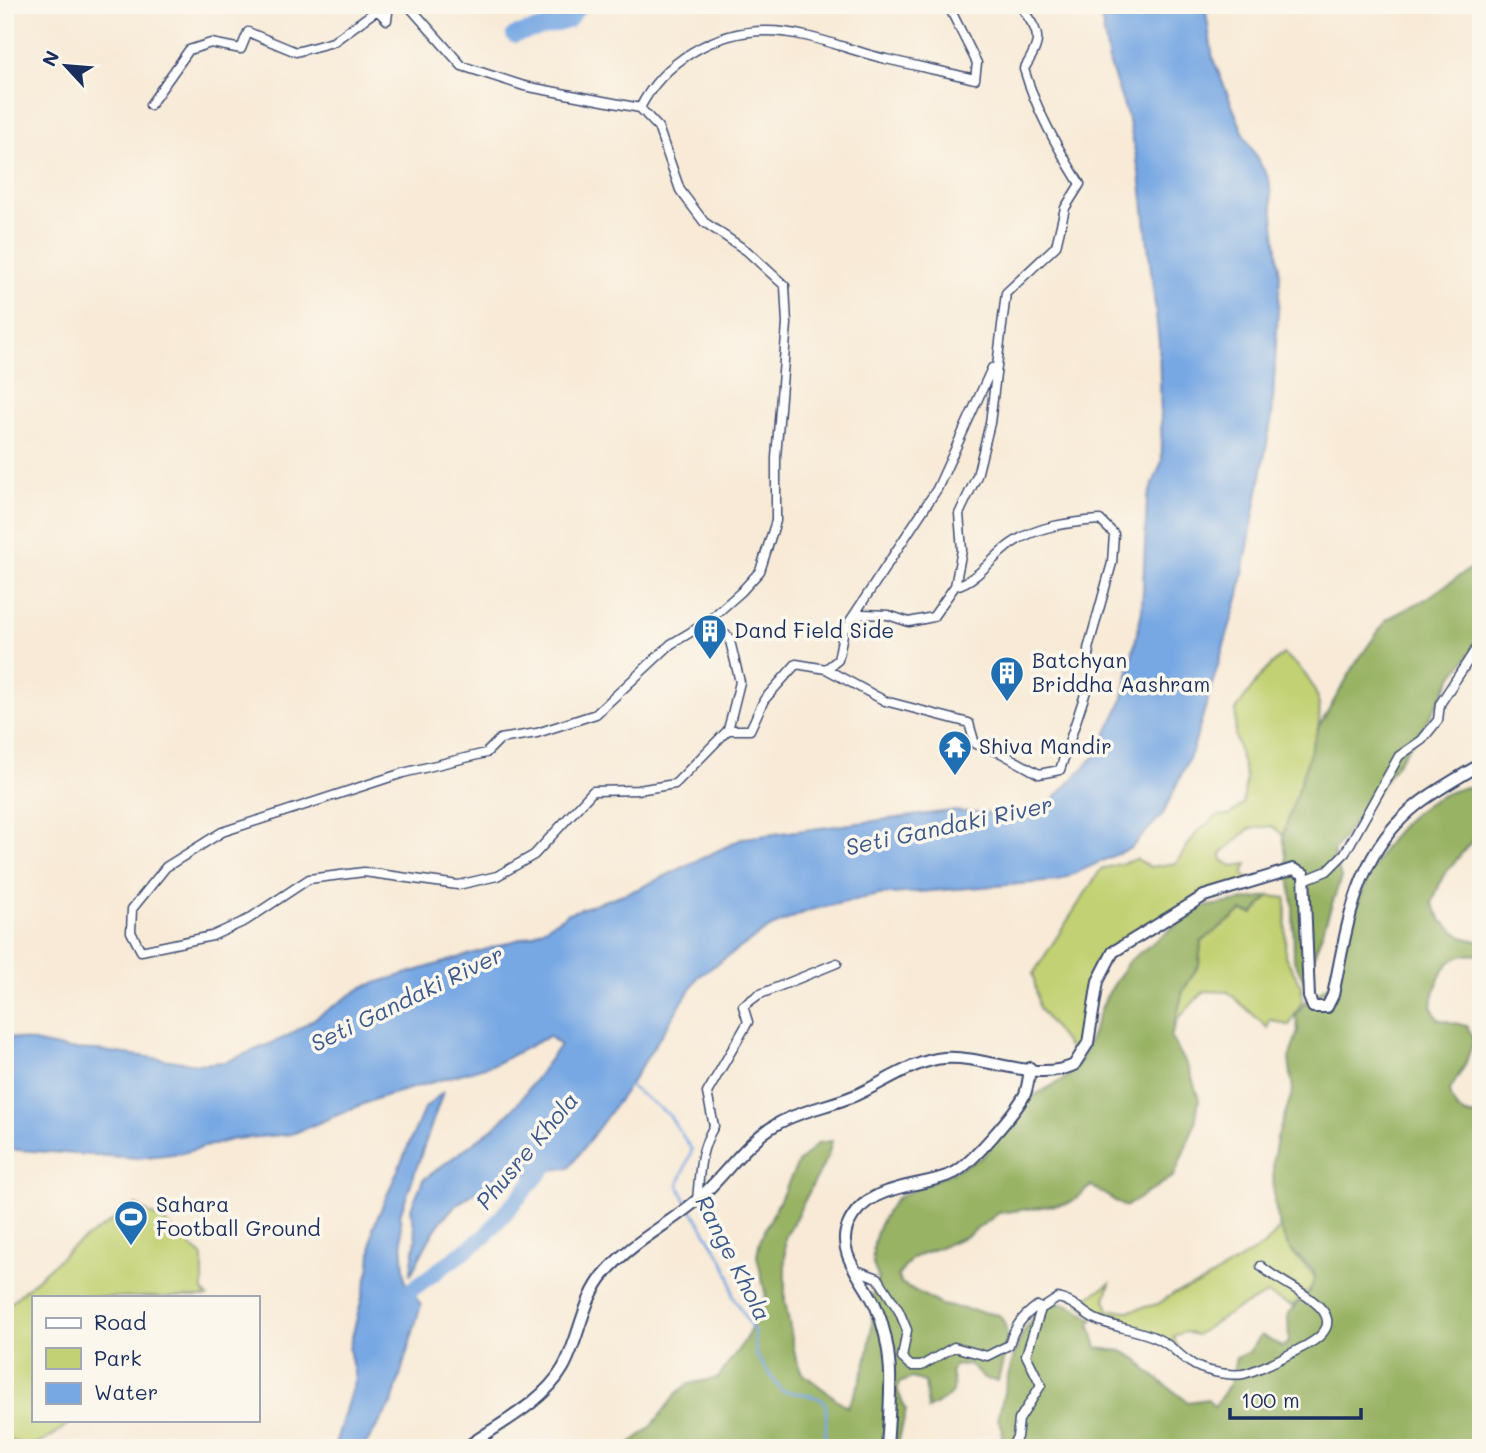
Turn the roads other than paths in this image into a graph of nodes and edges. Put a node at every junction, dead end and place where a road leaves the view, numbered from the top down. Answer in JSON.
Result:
{"nodes":[{"id":1,"x":389,"y":5,"type":"edge"},
{"id":2,"x":408,"y":5,"type":"edge"},
{"id":3,"x":948,"y":5,"type":"edge"},
{"id":4,"x":1020,"y":5,"type":"edge"},
{"id":5,"x":150,"y":105,"type":"dead end"},
{"id":6,"x":640,"y":108,"type":"junction"},
{"id":7,"x":996,"y":359,"type":"junction"},
{"id":8,"x":955,"y":586,"type":"junction"},
{"id":9,"x":706,"y":623,"type":"junction"},
{"id":10,"x":844,"y":629,"type":"junction"},
{"id":11,"x":1481,"y":641,"type":"edge"},
{"id":12,"x":826,"y":669,"type":"junction"},
{"id":13,"x":728,"y":730,"type":"junction"},
{"id":14,"x":1481,"y":764,"type":"edge"},
{"id":15,"x":1307,"y":879,"type":"junction"},
{"id":16,"x":837,"y":962,"type":"dead end"},
{"id":17,"x":1030,"y":1068,"type":"junction"},
{"id":18,"x":697,"y":1200,"type":"junction"},
{"id":19,"x":1261,"y":1266,"type":"dead end"},
{"id":20,"x":856,"y":1270,"type":"junction"},
{"id":21,"x":1041,"y":1309,"type":"junction"},
{"id":22,"x":465,"y":1448,"type":"edge"},
{"id":23,"x":887,"y":1448,"type":"edge"},
{"id":24,"x":1011,"y":1448,"type":"edge"}],
"edges":[{"from":1,"to":5,"type":"street"},
{"from":2,"to":6,"type":"street"},
{"from":3,"to":6,"type":"street"},
{"from":4,"to":7,"type":"street"},
{"from":6,"to":9,"type":"street"},
{"from":7,"to":8,"type":"street"},
{"from":7,"to":10,"type":"street"},
{"from":8,"to":10,"type":"street"},
{"from":8,"to":12,"type":"street"},
{"from":9,"to":13,"type":"street"},
{"from":9,"to":13,"type":"street"},
{"from":10,"to":12,"type":"street"},
{"from":11,"to":15,"type":"street"},
{"from":12,"to":13,"type":"street"},
{"from":14,"to":15,"type":"main road"},
{"from":15,"to":17,"type":"main road"},
{"from":16,"to":18,"type":"street"},
{"from":17,"to":18,"type":"main road"},
{"from":17,"to":20,"type":"main road"},
{"from":18,"to":22,"type":"main road"},
{"from":19,"to":21,"type":"street"},
{"from":20,"to":21,"type":"street"},
{"from":20,"to":23,"type":"main road"},
{"from":21,"to":24,"type":"street"}]}
